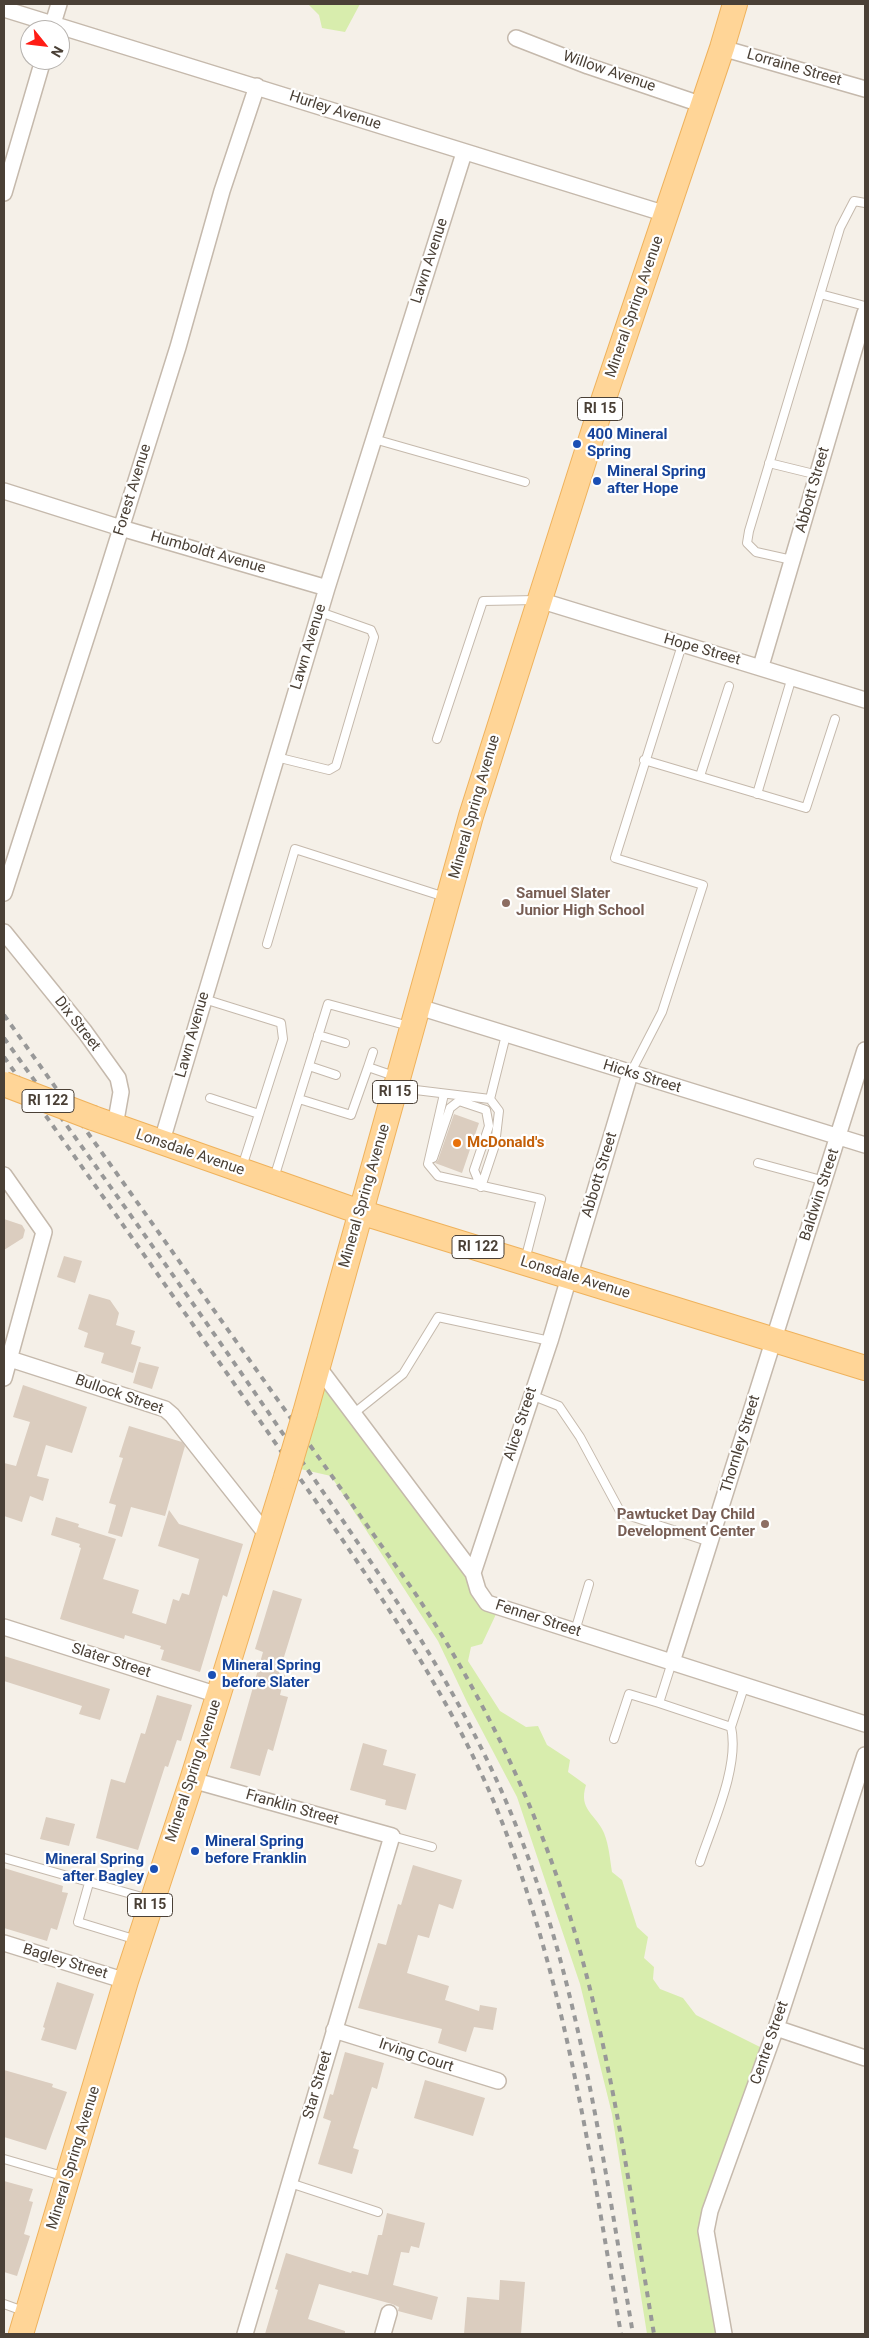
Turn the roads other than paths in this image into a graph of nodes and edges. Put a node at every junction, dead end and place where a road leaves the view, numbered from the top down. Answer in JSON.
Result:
{"nodes":[{"id":1,"x":59,"y":4,"type":"edge"},
{"id":2,"x":735,"y":4,"type":"edge"},
{"id":3,"x":4,"y":9,"type":"edge"},
{"id":4,"x":33,"y":20,"type":"edge"},
{"id":5,"x":54,"y":20,"type":"edge"},
{"id":6,"x":70,"y":32,"type":"edge"},
{"id":7,"x":516,"y":38,"type":"dead end"},
{"id":8,"x":722,"y":48,"type":"junction"},
{"id":9,"x":39,"y":70,"type":"edge"},
{"id":10,"x":257,"y":86,"type":"junction"},
{"id":11,"x":865,"y":88,"type":"edge"},
{"id":12,"x":703,"y":104,"type":"junction"},
{"id":13,"x":464,"y":153,"type":"junction"},
{"id":14,"x":4,"y":193,"type":"edge"},
{"id":15,"x":865,"y":203,"type":"edge"},
{"id":16,"x":666,"y":214,"type":"junction"},
{"id":17,"x":820,"y":294,"type":"junction"},
{"id":18,"x":865,"y":306,"type":"edge"},
{"id":19,"x":865,"y":314,"type":"edge"},
{"id":20,"x":374,"y":439,"type":"junction"},
{"id":21,"x":769,"y":462,"type":"junction"},
{"id":22,"x":818,"y":475,"type":"junction"},
{"id":23,"x":524,"y":482,"type":"dead end"},
{"id":24,"x":4,"y":491,"type":"edge"},
{"id":25,"x":121,"y":528,"type":"junction"},
{"id":26,"x":792,"y":560,"type":"junction"},
{"id":27,"x":327,"y":588,"type":"junction"},
{"id":28,"x":539,"y":600,"type":"junction"},
{"id":29,"x":320,"y":612,"type":"junction"},
{"id":30,"x":682,"y":645,"type":"junction"},
{"id":31,"x":761,"y":666,"type":"junction"},
{"id":32,"x":792,"y":677,"type":"junction"},
{"id":33,"x":729,"y":686,"type":"dead end"},
{"id":34,"x":865,"y":700,"type":"edge"},
{"id":35,"x":835,"y":719,"type":"dead end"},
{"id":36,"x":437,"y":739,"type":"dead end"},
{"id":37,"x":276,"y":757,"type":"junction"},
{"id":38,"x":644,"y":760,"type":"junction"},
{"id":39,"x":700,"y":776,"type":"junction"},
{"id":40,"x":757,"y":794,"type":"junction"},
{"id":41,"x":4,"y":893,"type":"edge"},
{"id":42,"x":449,"y":898,"type":"junction"},
{"id":43,"x":4,"y":932,"type":"edge"},
{"id":44,"x":266,"y":944,"type":"dead end"},
{"id":45,"x":204,"y":999,"type":"junction"},
{"id":46,"x":416,"y":1018,"type":"junction"},
{"id":47,"x":318,"y":1035,"type":"junction"},
{"id":48,"x":506,"y":1035,"type":"junction"},
{"id":49,"x":345,"y":1043,"type":"dead end"},
{"id":50,"x":865,"y":1050,"type":"edge"},
{"id":51,"x":373,"y":1052,"type":"dead end"},
{"id":52,"x":309,"y":1066,"type":"junction"},
{"id":53,"x":368,"y":1066,"type":"junction"},
{"id":54,"x":630,"y":1074,"type":"junction"},
{"id":55,"x":336,"y":1075,"type":"dead end"},
{"id":56,"x":397,"y":1083,"type":"junction"},
{"id":57,"x":4,"y":1084,"type":"edge"},
{"id":58,"x":444,"y":1094,"type":"junction"},
{"id":59,"x":210,"y":1098,"type":"dead end"},
{"id":60,"x":299,"y":1099,"type":"junction"},
{"id":61,"x":490,"y":1099,"type":"junction"},
{"id":62,"x":259,"y":1114,"type":"junction"},
{"id":63,"x":104,"y":1122,"type":"junction"},
{"id":64,"x":839,"y":1136,"type":"junction"},
{"id":65,"x":161,"y":1144,"type":"junction"},
{"id":66,"x":865,"y":1145,"type":"edge"},
{"id":67,"x":758,"y":1163,"type":"dead end"},
{"id":68,"x":428,"y":1164,"type":"junction"},
{"id":69,"x":240,"y":1171,"type":"junction"},
{"id":70,"x":4,"y":1175,"type":"edge"},
{"id":71,"x":824,"y":1181,"type":"junction"},
{"id":72,"x":273,"y":1182,"type":"junction"},
{"id":73,"x":481,"y":1187,"type":"junction"},
{"id":74,"x":360,"y":1212,"type":"junction"},
{"id":75,"x":524,"y":1262,"type":"junction"},
{"id":76,"x":570,"y":1275,"type":"junction"},
{"id":77,"x":773,"y":1340,"type":"junction"},
{"id":78,"x":550,"y":1341,"type":"junction"},
{"id":79,"x":7,"y":1358,"type":"edge"},
{"id":80,"x":319,"y":1368,"type":"junction"},
{"id":81,"x":865,"y":1368,"type":"edge"},
{"id":82,"x":4,"y":1378,"type":"edge"},
{"id":83,"x":531,"y":1395,"type":"junction"},
{"id":84,"x":352,"y":1414,"type":"junction"},
{"id":85,"x":267,"y":1535,"type":"junction"},
{"id":86,"x":710,"y":1542,"type":"junction"},
{"id":87,"x":473,"y":1574,"type":"junction"},
{"id":88,"x":589,"y":1584,"type":"dead end"},
{"id":89,"x":4,"y":1627,"type":"edge"},
{"id":90,"x":575,"y":1631,"type":"junction"},
{"id":91,"x":672,"y":1662,"type":"junction"},
{"id":92,"x":745,"y":1684,"type":"junction"},
{"id":93,"x":218,"y":1695,"type":"junction"},
{"id":94,"x":659,"y":1703,"type":"junction"},
{"id":95,"x":865,"y":1724,"type":"edge"},
{"id":96,"x":731,"y":1727,"type":"junction"},
{"id":97,"x":614,"y":1738,"type":"dead end"},
{"id":98,"x":865,"y":1755,"type":"edge"},
{"id":99,"x":192,"y":1780,"type":"junction"},
{"id":100,"x":392,"y":1836,"type":"junction"},
{"id":101,"x":432,"y":1847,"type":"dead end"},
{"id":102,"x":4,"y":1858,"type":"edge"},
{"id":103,"x":700,"y":1862,"type":"dead end"},
{"id":104,"x":89,"y":1883,"type":"junction"},
{"id":105,"x":151,"y":1900,"type":"junction"},
{"id":106,"x":140,"y":1941,"type":"junction"},
{"id":107,"x":4,"y":1942,"type":"edge"},
{"id":108,"x":126,"y":1981,"type":"junction"},
{"id":109,"x":776,"y":2028,"type":"junction"},
{"id":110,"x":334,"y":2030,"type":"junction"},
{"id":111,"x":865,"y":2058,"type":"edge"},
{"id":112,"x":498,"y":2082,"type":"dead end"},
{"id":113,"x":4,"y":2159,"type":"edge"},
{"id":114,"x":68,"y":2178,"type":"junction"},
{"id":115,"x":290,"y":2183,"type":"junction"},
{"id":116,"x":378,"y":2212,"type":"dead end"},
{"id":117,"x":4,"y":2304,"type":"edge"},
{"id":118,"x":389,"y":2312,"type":"dead end"},
{"id":119,"x":24,"y":2323,"type":"edge"},
{"id":120,"x":245,"y":2334,"type":"edge"},
{"id":121,"x":383,"y":2334,"type":"edge"},
{"id":122,"x":724,"y":2334,"type":"edge"}],
"edges":[{"from":1,"to":5,"type":"street"},
{"from":2,"to":8,"type":"main road","name":"Mineral Spring Avenue","number":"RI 15"},
{"from":3,"to":4,"type":"street","name":"Hurley Avenue"},
{"from":6,"to":10,"type":"street","name":"Hurley Avenue"},
{"from":7,"to":12,"type":"street","name":"Willow Avenue"},
{"from":8,"to":11,"type":"street","name":"Lorraine Street"},
{"from":8,"to":12,"type":"main road","name":"Mineral Spring Avenue","number":"RI 15"},
{"from":9,"to":14,"type":"street"},
{"from":10,"to":13,"type":"street","name":"Hurley Avenue"},
{"from":10,"to":25,"type":"street","name":"Forest Avenue"},
{"from":12,"to":16,"type":"main road","name":"Mineral Spring Avenue","number":"RI 15"},
{"from":13,"to":16,"type":"street","name":"Hurley Avenue"},
{"from":13,"to":20,"type":"street","name":"Lawn Avenue"},
{"from":15,"to":17,"type":"lane"},
{"from":16,"to":28,"type":"main road","name":"Mineral Spring Avenue","number":"RI 15"},
{"from":17,"to":18,"type":"lane"},
{"from":17,"to":21,"type":"lane"},
{"from":19,"to":22,"type":"street","name":"Abbott Street"},
{"from":20,"to":23,"type":"lane"},
{"from":20,"to":27,"type":"street","name":"Lawn Avenue"},
{"from":21,"to":22,"type":"lane"},
{"from":21,"to":26,"type":"lane"},
{"from":22,"to":26,"type":"street","name":"Abbott Street"},
{"from":24,"to":25,"type":"street","name":"Humboldt Avenue"},
{"from":25,"to":27,"type":"street","name":"Humboldt Avenue"},
{"from":25,"to":41,"type":"street","name":"Forest Avenue"},
{"from":26,"to":31,"type":"street","name":"Abbott Street"},
{"from":27,"to":29,"type":"street","name":"Lawn Avenue"},
{"from":28,"to":30,"type":"street","name":"Hope Street"},
{"from":28,"to":36,"type":"lane"},
{"from":28,"to":42,"type":"main road","name":"Mineral Spring Avenue","number":"RI 15"},
{"from":29,"to":37,"type":"street","name":"Lawn Avenue"},
{"from":29,"to":37,"type":"lane"},
{"from":30,"to":31,"type":"street","name":"Hope Street"},
{"from":30,"to":38,"type":"lane"},
{"from":31,"to":32,"type":"street","name":"Hope Street"},
{"from":32,"to":34,"type":"street","name":"Hope Street"},
{"from":32,"to":40,"type":"lane"},
{"from":33,"to":39,"type":"lane"},
{"from":35,"to":40,"type":"lane"},
{"from":37,"to":45,"type":"street","name":"Lawn Avenue"},
{"from":38,"to":39,"type":"lane"},
{"from":38,"to":54,"type":"lane"},
{"from":39,"to":40,"type":"lane"},
{"from":42,"to":44,"type":"lane"},
{"from":42,"to":46,"type":"main road","name":"Mineral Spring Avenue","number":"RI 15"},
{"from":43,"to":63,"type":"street","name":"Dix Street"},
{"from":45,"to":62,"type":"lane"},
{"from":45,"to":65,"type":"street","name":"Lawn Avenue"},
{"from":46,"to":47,"type":"lane"},
{"from":46,"to":48,"type":"street","name":"Hicks Street"},
{"from":46,"to":56,"type":"main road","name":"Mineral Spring Avenue","number":"RI 15"},
{"from":47,"to":49,"type":"lane"},
{"from":47,"to":52,"type":"lane"},
{"from":48,"to":54,"type":"street","name":"Hicks Street"},
{"from":48,"to":61,"type":"lane"},
{"from":50,"to":64,"type":"street","name":"Baldwin Street"},
{"from":51,"to":53,"type":"lane"},
{"from":52,"to":55,"type":"lane"},
{"from":52,"to":60,"type":"lane"},
{"from":53,"to":56,"type":"lane"},
{"from":53,"to":60,"type":"lane"},
{"from":54,"to":64,"type":"street","name":"Hicks Street"},
{"from":54,"to":76,"type":"street","name":"Abbott Street"},
{"from":56,"to":58,"type":"lane"},
{"from":56,"to":74,"type":"main road","name":"Mineral Spring Avenue","number":"RI 15"},
{"from":57,"to":63,"type":"main road","name":"Lonsdale Avenue","number":"RI 122","bridge":true},
{"from":58,"to":61,"type":"lane"},
{"from":58,"to":68,"type":"lane"},
{"from":59,"to":62,"type":"lane"},
{"from":60,"to":72,"type":"lane"},
{"from":61,"to":73,"type":"lane"},
{"from":62,"to":69,"type":"lane"},
{"from":63,"to":65,"type":"main road","name":"Lonsdale Avenue","number":"RI 122"},
{"from":64,"to":66,"type":"street","name":"Hicks Street"},
{"from":64,"to":71,"type":"street","name":"Baldwin Street"},
{"from":65,"to":69,"type":"main road","name":"Lonsdale Avenue","number":"RI 122"},
{"from":67,"to":71,"type":"lane"},
{"from":68,"to":73,"type":"lane"},
{"from":68,"to":73,"type":"lane"},
{"from":69,"to":72,"type":"main road","name":"Lonsdale Avenue","number":"RI 122"},
{"from":70,"to":79,"type":"street"},
{"from":71,"to":77,"type":"street","name":"Baldwin Street"},
{"from":72,"to":74,"type":"main road","name":"Lonsdale Avenue","number":"RI 122"},
{"from":73,"to":75,"type":"lane"},
{"from":74,"to":75,"type":"main road","name":"Lonsdale Avenue","number":"RI 122"},
{"from":74,"to":80,"type":"main road","name":"Mineral Spring Avenue","number":"RI 15"},
{"from":75,"to":76,"type":"main road","name":"Lonsdale Avenue","number":"RI 122"},
{"from":76,"to":77,"type":"main road","name":"Lonsdale Avenue","number":"RI 122"},
{"from":76,"to":78,"type":"street","name":"Alice Street"},
{"from":77,"to":81,"type":"main road","name":"Lonsdale Avenue","number":"RI 122"},
{"from":77,"to":86,"type":"street","name":"Thornley Street"},
{"from":78,"to":83,"type":"street","name":"Alice Street"},
{"from":78,"to":84,"type":"lane"},
{"from":79,"to":82,"type":"street"},
{"from":79,"to":85,"type":"street","name":"Bullock Street"},
{"from":80,"to":84,"type":"street","name":"Fenner Street"},
{"from":80,"to":85,"type":"main road","name":"Mineral Spring Avenue","number":"RI 15","bridge":true},
{"from":83,"to":86,"type":"lane"},
{"from":83,"to":87,"type":"street","name":"Alice Street"},
{"from":84,"to":87,"type":"street","name":"Fenner Street"},
{"from":85,"to":93,"type":"main road","name":"Mineral Spring Avenue","number":"RI 15"},
{"from":86,"to":91,"type":"street","name":"Thornley Street"},
{"from":87,"to":90,"type":"street","name":"Fenner Street"},
{"from":88,"to":90,"type":"lane"},
{"from":89,"to":93,"type":"street","name":"Slater Street"},
{"from":90,"to":91,"type":"street","name":"Fenner Street"},
{"from":91,"to":92,"type":"street","name":"Fenner Street"},
{"from":91,"to":94,"type":"lane"},
{"from":92,"to":95,"type":"street","name":"Fenner Street"},
{"from":92,"to":96,"type":"lane"},
{"from":93,"to":99,"type":"main road","name":"Mineral Spring Avenue","number":"RI 15"},
{"from":94,"to":96,"type":"lane"},
{"from":94,"to":97,"type":"lane"},
{"from":96,"to":103,"type":"lane"},
{"from":98,"to":109,"type":"street","name":"Centre Street"},
{"from":99,"to":100,"type":"street","name":"Franklin Street"},
{"from":99,"to":105,"type":"main road","name":"Mineral Spring Avenue","number":"RI 15"},
{"from":100,"to":101,"type":"lane"},
{"from":100,"to":110,"type":"street","name":"Star Street"},
{"from":102,"to":104,"type":"lane"},
{"from":104,"to":105,"type":"lane"},
{"from":104,"to":106,"type":"lane"},
{"from":105,"to":106,"type":"main road","name":"Mineral Spring Avenue","number":"RI 15"},
{"from":106,"to":108,"type":"main road","name":"Mineral Spring Avenue","number":"RI 15"},
{"from":107,"to":108,"type":"street","name":"Bagley Street"},
{"from":108,"to":114,"type":"main road","name":"Mineral Spring Avenue","number":"RI 15"},
{"from":109,"to":111,"type":"street"},
{"from":109,"to":122,"type":"street","name":"Centre Street"},
{"from":110,"to":112,"type":"street","name":"Irving Court"},
{"from":110,"to":115,"type":"street","name":"Star Street"},
{"from":113,"to":114,"type":"lane"},
{"from":114,"to":119,"type":"main road","name":"Mineral Spring Avenue","number":"RI 15"},
{"from":115,"to":116,"type":"lane"},
{"from":115,"to":120,"type":"street","name":"Star Street"},
{"from":117,"to":119,"type":"lane"},
{"from":118,"to":121,"type":"street"}]}
